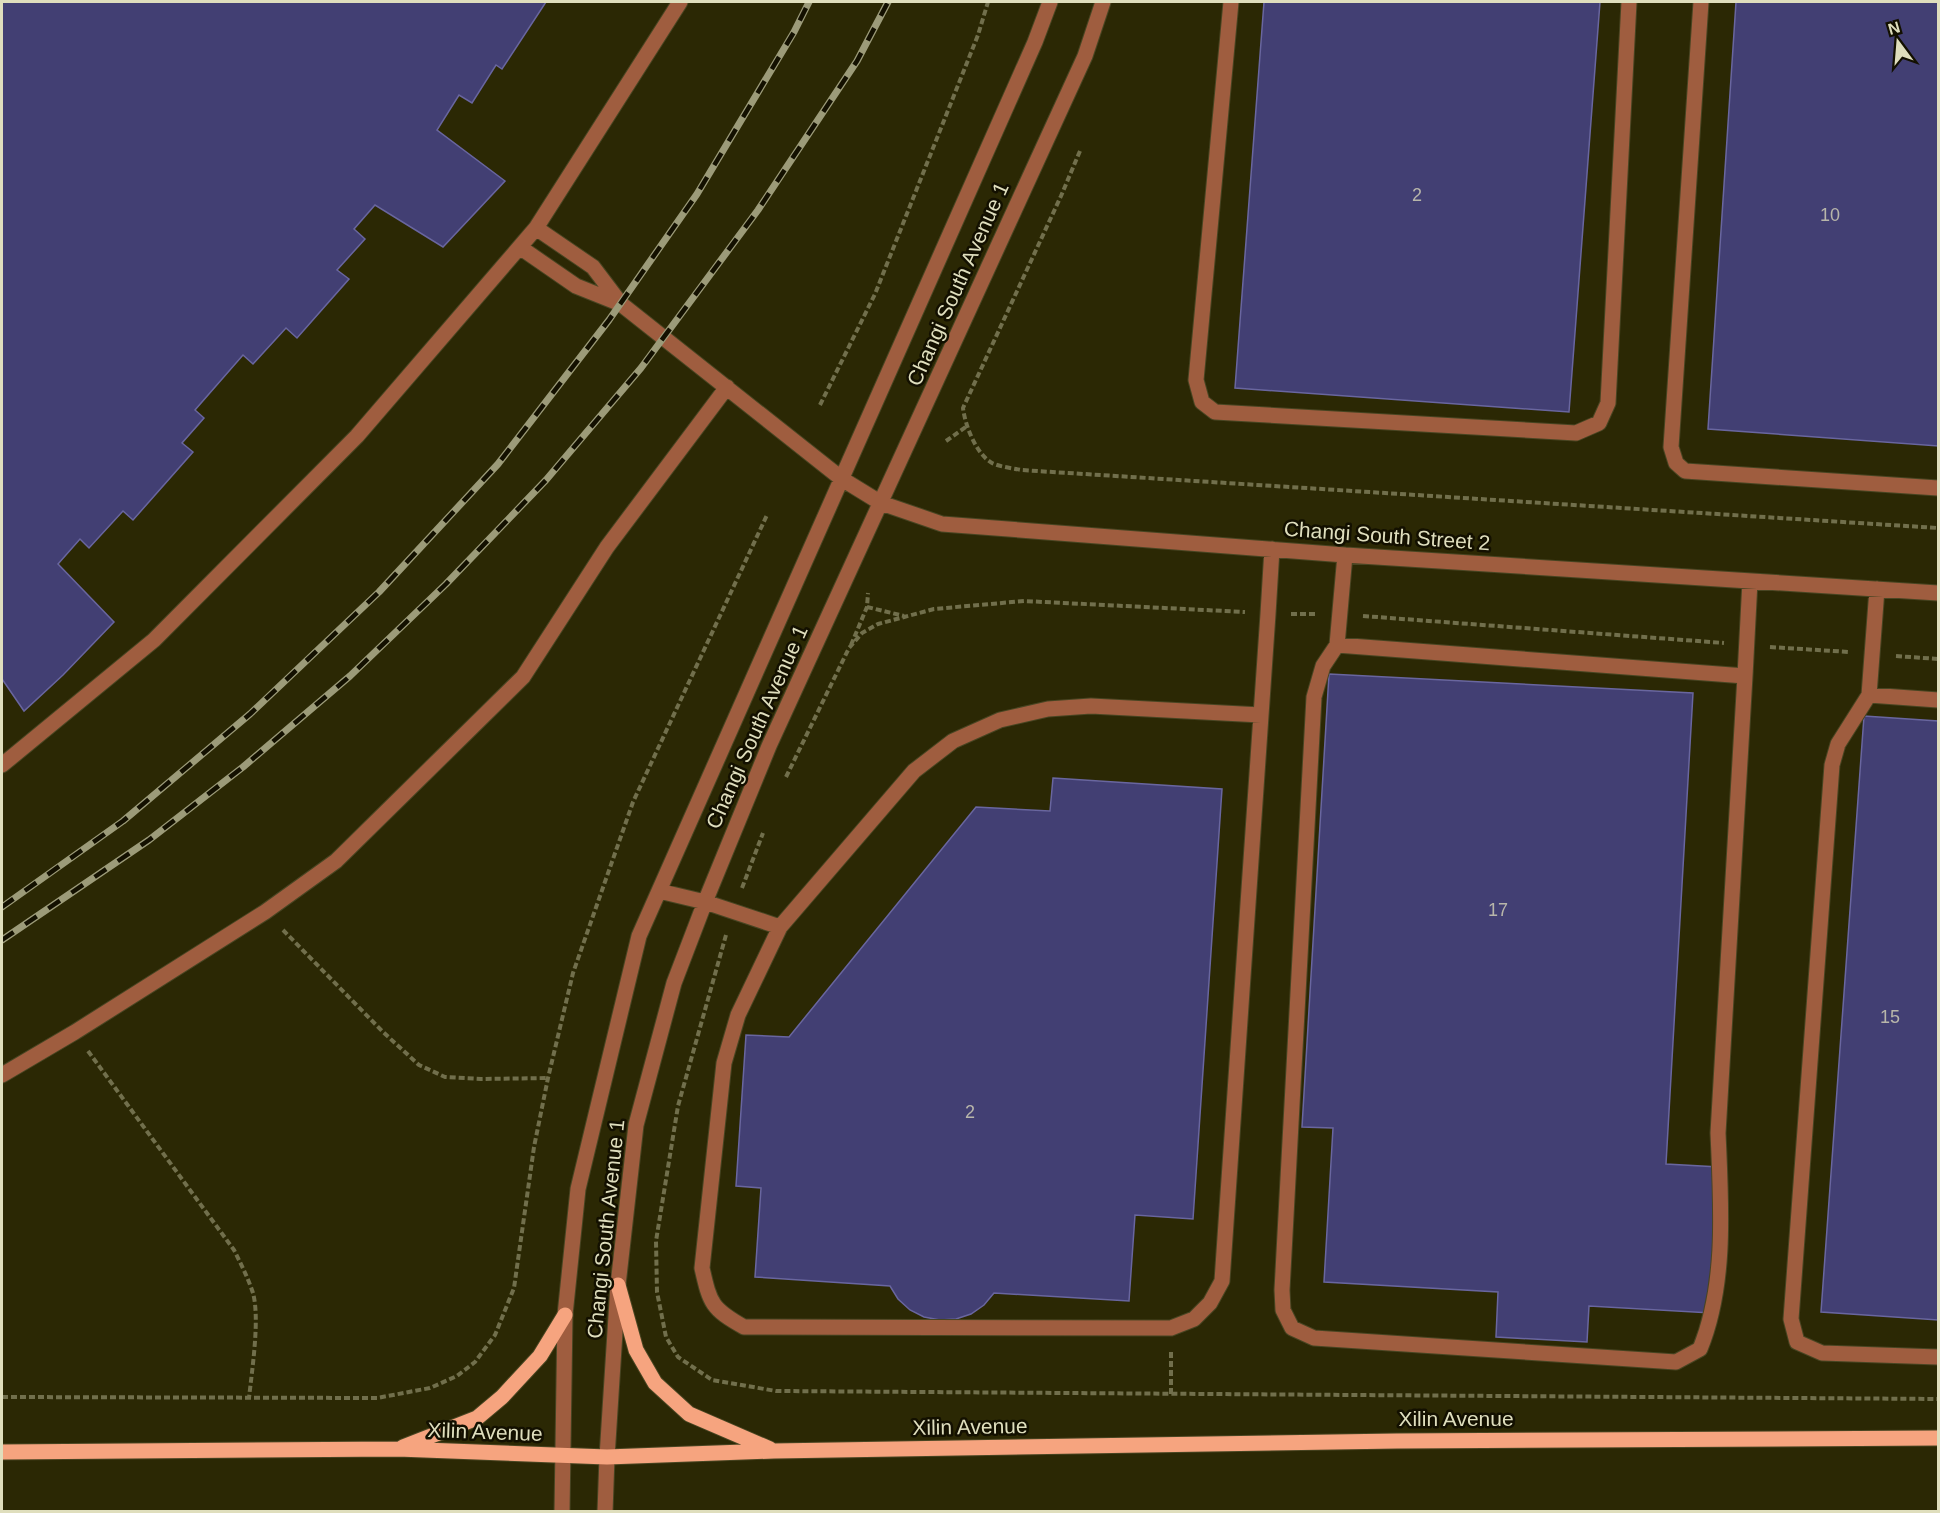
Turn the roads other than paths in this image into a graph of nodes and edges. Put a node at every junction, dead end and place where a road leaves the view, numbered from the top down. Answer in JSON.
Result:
{"nodes":[{"id":1,"x":680,"y":2,"type":"edge"},
{"id":2,"x":1050,"y":2,"type":"edge"},
{"id":3,"x":1103,"y":2,"type":"edge"},
{"id":4,"x":1231,"y":2,"type":"edge"},
{"id":5,"x":1629,"y":2,"type":"edge"},
{"id":6,"x":1701,"y":2,"type":"edge"},
{"id":7,"x":536,"y":228,"type":"junction"},
{"id":8,"x":521,"y":248,"type":"junction"},
{"id":9,"x":621,"y":304,"type":"junction"},
{"id":10,"x":727,"y":387,"type":"junction"},
{"id":11,"x":842,"y":479,"type":"junction"},
{"id":12,"x":1938,"y":488,"type":"edge"},
{"id":13,"x":881,"y":503,"type":"junction"},
{"id":14,"x":1272,"y":549,"type":"junction"},
{"id":15,"x":1344,"y":555,"type":"junction"},
{"id":16,"x":1750,"y":581,"type":"junction"},
{"id":17,"x":1877,"y":589,"type":"junction"},
{"id":18,"x":1938,"y":593,"type":"edge"},
{"id":19,"x":1337,"y":645,"type":"junction"},
{"id":20,"x":1745,"y":676,"type":"junction"},
{"id":21,"x":1869,"y":695,"type":"junction"},
{"id":22,"x":1938,"y":700,"type":"edge"},
{"id":23,"x":1261,"y":715,"type":"junction"},
{"id":24,"x":2,"y":765,"type":"edge"},
{"id":25,"x":659,"y":891,"type":"junction"},
{"id":26,"x":705,"y":902,"type":"junction"},
{"id":27,"x":780,"y":927,"type":"junction"},
{"id":28,"x":2,"y":1075,"type":"edge"},
{"id":29,"x":618,"y":1285,"type":"junction"},
{"id":30,"x":565,"y":1315,"type":"junction"},
{"id":31,"x":1938,"y":1357,"type":"edge"},
{"id":32,"x":1938,"y":1438,"type":"edge"},
{"id":33,"x":398,"y":1449,"type":"junction"},
{"id":34,"x":774,"y":1451,"type":"junction"},
{"id":35,"x":2,"y":1452,"type":"edge"},
{"id":36,"x":562,"y":1456,"type":"junction"},
{"id":37,"x":607,"y":1457,"type":"junction"},
{"id":38,"x":562,"y":1512,"type":"edge"},
{"id":39,"x":605,"y":1512,"type":"edge"}],
"edges":[{"from":1,"to":7,"type":"street"},
{"from":2,"to":11,"type":"street","name":"Changi South Avenue 1"},
{"from":3,"to":13,"type":"street","name":"Changi South Avenue 1"},
{"from":4,"to":5,"type":"street"},
{"from":6,"to":12,"type":"street"},
{"from":7,"to":8,"type":"street"},
{"from":7,"to":9,"type":"street"},
{"from":8,"to":9,"type":"street"},
{"from":8,"to":24,"type":"street"},
{"from":9,"to":10,"type":"street","name":"Changi South Street 2"},
{"from":10,"to":11,"type":"street","name":"Changi South Street 2"},
{"from":10,"to":28,"type":"street"},
{"from":11,"to":13,"type":"street","name":"Changi South Street 2"},
{"from":11,"to":25,"type":"street","name":"Changi South Avenue 1"},
{"from":13,"to":14,"type":"street","name":"Changi South Street 2"},
{"from":13,"to":26,"type":"street","name":"Changi South Avenue 1"},
{"from":14,"to":15,"type":"street","name":"Changi South Street 2"},
{"from":14,"to":23,"type":"street"},
{"from":15,"to":16,"type":"street","name":"Changi South Street 2"},
{"from":15,"to":19,"type":"street"},
{"from":16,"to":17,"type":"street","name":"Changi South Street 2"},
{"from":16,"to":20,"type":"street"},
{"from":17,"to":18,"type":"street","name":"Changi South Street 2"},
{"from":17,"to":21,"type":"street"},
{"from":19,"to":20,"type":"street"},
{"from":19,"to":20,"type":"street"},
{"from":21,"to":22,"type":"street"},
{"from":21,"to":31,"type":"street"},
{"from":23,"to":27,"type":"street"},
{"from":23,"to":27,"type":"street"},
{"from":25,"to":26,"type":"street"},
{"from":25,"to":30,"type":"street","name":"Changi South Avenue 1"},
{"from":26,"to":27,"type":"street"},
{"from":26,"to":29,"type":"street","name":"Changi South Avenue 1"},
{"from":29,"to":34,"type":"main road"},
{"from":29,"to":37,"type":"street","name":"Changi South Avenue 1"},
{"from":30,"to":33,"type":"main road"},
{"from":30,"to":36,"type":"street","name":"Changi South Avenue 1"},
{"from":32,"to":34,"type":"main road","name":"Xilin Avenue"},
{"from":33,"to":35,"type":"main road","name":"Xilin Avenue"},
{"from":33,"to":36,"type":"main road","name":"Xilin Avenue"},
{"from":34,"to":37,"type":"main road","name":"Xilin Avenue"},
{"from":36,"to":37,"type":"main road","name":"Xilin Avenue"},
{"from":36,"to":38,"type":"street","name":"Changi South Avenue 1"},
{"from":37,"to":39,"type":"street","name":"Changi South Avenue 1"}]}
